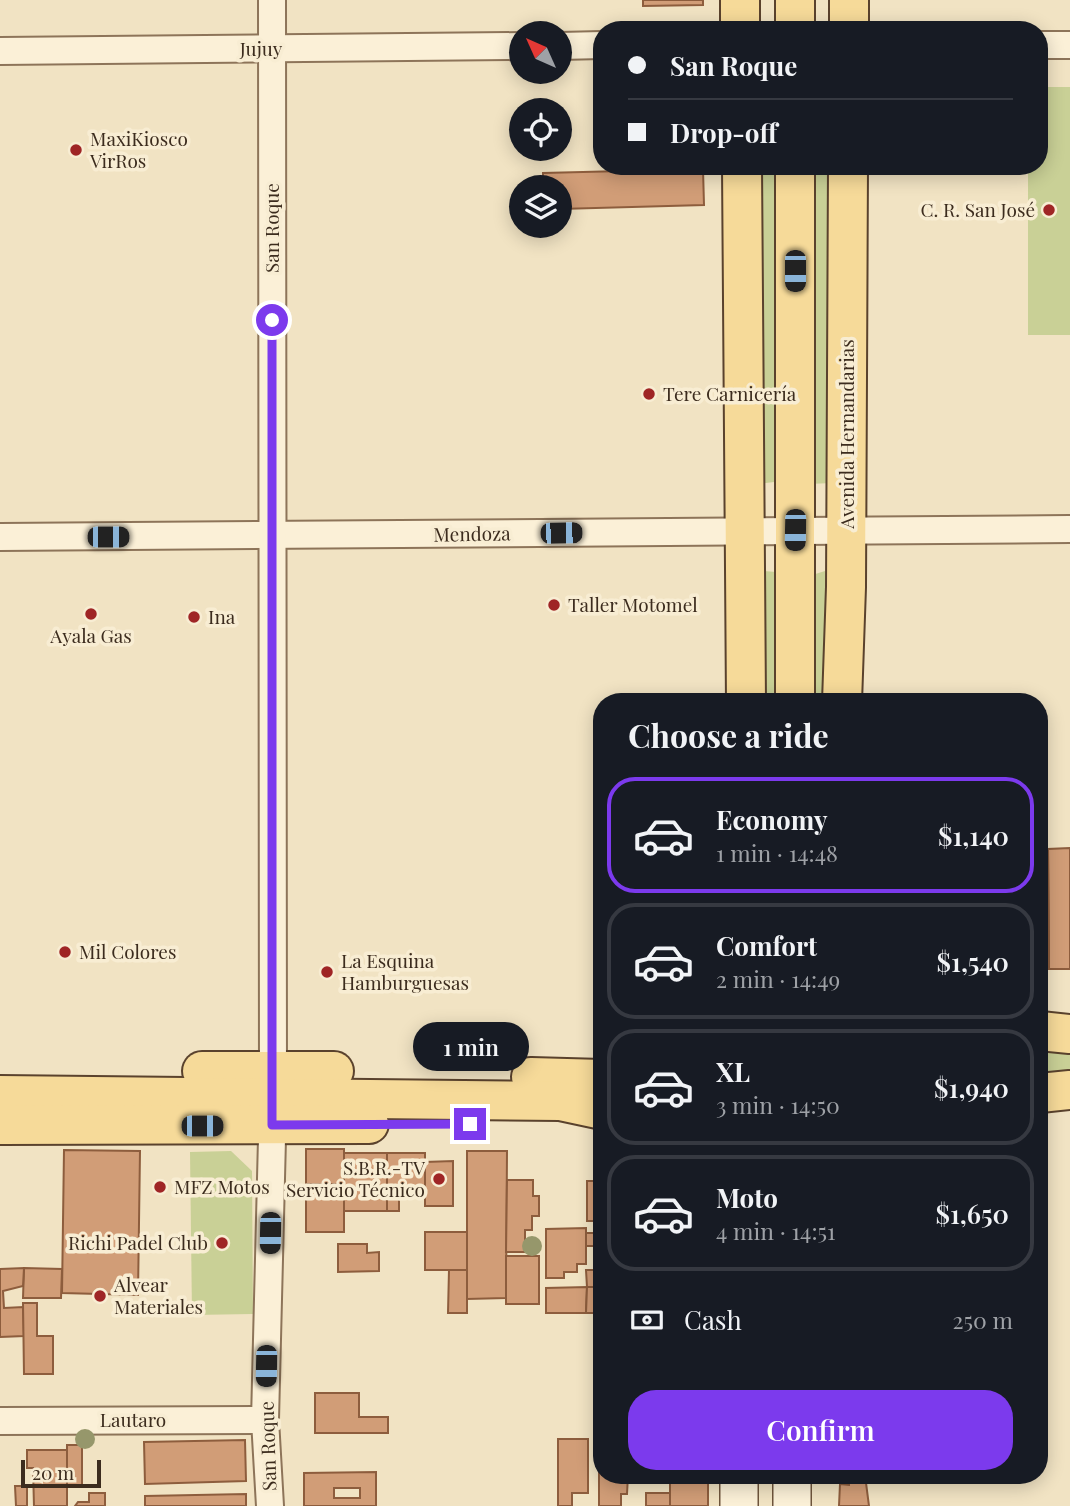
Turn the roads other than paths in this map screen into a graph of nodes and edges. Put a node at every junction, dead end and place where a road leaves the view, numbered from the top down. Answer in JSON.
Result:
{"nodes":[{"id":1,"x":272,"y":0,"type":"edge"},
{"id":2,"x":740,"y":0,"type":"edge"},
{"id":3,"x":795,"y":0,"type":"edge"},
{"id":4,"x":849,"y":0,"type":"edge"},
{"id":5,"x":740,"y":21,"type":"edge"},
{"id":6,"x":795,"y":21,"type":"edge"},
{"id":7,"x":849,"y":21,"type":"edge"},
{"id":8,"x":593,"y":45,"type":"edge"},
{"id":9,"x":1048,"y":45,"type":"edge"},
{"id":10,"x":1070,"y":45,"type":"edge"},
{"id":11,"x":509,"y":46,"type":"edge"},
{"id":12,"x":572,"y":46,"type":"edge"},
{"id":13,"x":272,"y":49,"type":"junction"},
{"id":14,"x":0,"y":51,"type":"edge"},
{"id":15,"x":742,"y":175,"type":"edge"},
{"id":16,"x":795,"y":175,"type":"edge"},
{"id":17,"x":848,"y":175,"type":"edge"},
{"id":18,"x":1070,"y":529,"type":"edge"},
{"id":19,"x":795,"y":530,"type":"junction"},
{"id":20,"x":743,"y":531,"type":"junction"},
{"id":21,"x":847,"y":531,"type":"junction"},
{"id":22,"x":271,"y":536,"type":"junction"},
{"id":23,"x":0,"y":537,"type":"edge"},
{"id":24,"x":746,"y":693,"type":"edge"},
{"id":25,"x":795,"y":693,"type":"edge"},
{"id":26,"x":842,"y":693,"type":"edge"},
{"id":27,"x":1070,"y":1018,"type":"edge"},
{"id":28,"x":1048,"y":1019,"type":"edge"},
{"id":29,"x":1048,"y":1032,"type":"edge"},
{"id":30,"x":1070,"y":1034,"type":"edge"},
{"id":31,"x":0,"y":1073,"type":"edge"},
{"id":32,"x":593,"y":1080,"type":"edge"},
{"id":33,"x":1070,"y":1090,"type":"edge"},
{"id":34,"x":1048,"y":1092,"type":"edge"},
{"id":35,"x":593,"y":1093,"type":"edge"},
{"id":36,"x":0,"y":1095,"type":"edge"},
{"id":37,"x":273,"y":1098,"type":"junction"},
{"id":38,"x":560,"y":1101,"type":"junction"},
{"id":39,"x":593,"y":1108,"type":"edge"},
{"id":40,"x":1048,"y":1109,"type":"edge"},
{"id":41,"x":1070,"y":1110,"type":"edge"},
{"id":42,"x":593,"y":1122,"type":"edge"},
{"id":43,"x":0,"y":1125,"type":"edge"},
{"id":44,"x":265,"y":1420,"type":"junction"},
{"id":45,"x":0,"y":1421,"type":"edge"},
{"id":46,"x":739,"y":1484,"type":"edge"},
{"id":47,"x":792,"y":1484,"type":"edge"},
{"id":48,"x":270,"y":1506,"type":"edge"},
{"id":49,"x":739,"y":1506,"type":"edge"},
{"id":50,"x":792,"y":1506,"type":"edge"}],
"edges":[{"from":1,"to":13,"type":"street","name":"San Roque"},
{"from":2,"to":5,"type":"main road"},
{"from":3,"to":6,"type":"main road"},
{"from":4,"to":7,"type":"main road"},
{"from":8,"to":12,"type":"street"},
{"from":9,"to":10,"type":"street"},
{"from":11,"to":13,"type":"street","name":"Jujuy"},
{"from":13,"to":14,"type":"street","name":"Jujuy"},
{"from":13,"to":22,"type":"street","name":"San Roque"},
{"from":15,"to":20,"type":"main road"},
{"from":16,"to":19,"type":"main road"},
{"from":17,"to":21,"type":"main road","name":"Avenida Hernandarias"},
{"from":18,"to":21,"type":"street","name":"Mendoza"},
{"from":19,"to":20,"type":"street","name":"Mendoza"},
{"from":19,"to":21,"type":"street","name":"Mendoza"},
{"from":19,"to":25,"type":"main road"},
{"from":20,"to":22,"type":"street","name":"Mendoza"},
{"from":20,"to":24,"type":"main road"},
{"from":21,"to":26,"type":"main road","name":"Avenida Hernandarias"},
{"from":22,"to":23,"type":"street","name":"Mendoza"},
{"from":22,"to":37,"type":"street","name":"San Roque"},
{"from":27,"to":28,"type":"main road"},
{"from":29,"to":30,"type":"main road"},
{"from":31,"to":37,"type":"main road"},
{"from":32,"to":37,"type":"main road"},
{"from":33,"to":34,"type":"main road"},
{"from":35,"to":38,"type":"main road"},
{"from":36,"to":37,"type":"main road"},
{"from":37,"to":38,"type":"main road"},
{"from":37,"to":42,"type":"main road"},
{"from":37,"to":43,"type":"main road"},
{"from":37,"to":44,"type":"street","name":"San Roque"},
{"from":38,"to":39,"type":"main road"},
{"from":40,"to":41,"type":"main road"},
{"from":44,"to":45,"type":"street","name":"Lautaro"},
{"from":44,"to":48,"type":"street","name":"San Roque"},
{"from":46,"to":49,"type":"main road"},
{"from":47,"to":50,"type":"main road"}]}
